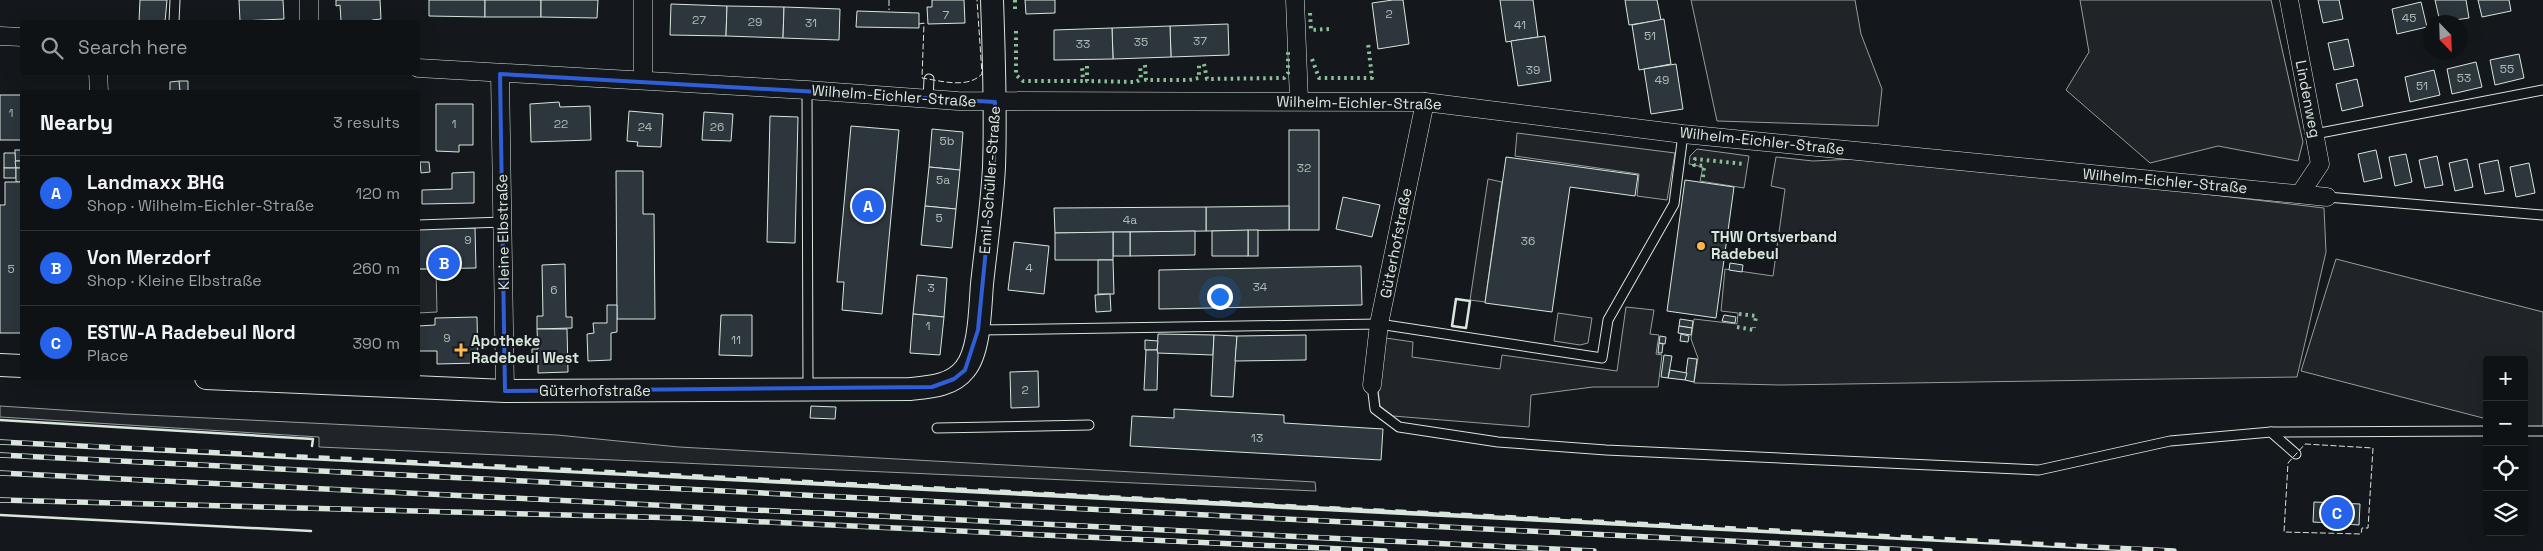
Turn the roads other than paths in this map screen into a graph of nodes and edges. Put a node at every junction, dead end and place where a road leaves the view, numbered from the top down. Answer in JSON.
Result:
{"nodes":[{"id":1,"x":175,"y":0,"type":"edge"},
{"id":2,"x":309,"y":0,"type":"edge"},
{"id":3,"x":643,"y":0,"type":"edge"},
{"id":4,"x":992,"y":0,"type":"edge"},
{"id":5,"x":1294,"y":0,"type":"edge"},
{"id":6,"x":2290,"y":0,"type":"edge"},
{"id":7,"x":174,"y":20,"type":"edge"},
{"id":8,"x":309,"y":20,"type":"edge"},
{"id":9,"x":0,"y":36,"type":"edge"},
{"id":10,"x":20,"y":37,"type":"edge"},
{"id":11,"x":420,"y":68,"type":"edge"},
{"id":12,"x":500,"y":74,"type":"junction"},
{"id":13,"x":98,"y":75,"type":"edge"},
{"id":14,"x":929,"y":79,"type":"dead end"},
{"id":15,"x":643,"y":80,"type":"junction"},
{"id":16,"x":99,"y":90,"type":"edge"},
{"id":17,"x":807,"y":90,"type":"junction"},
{"id":18,"x":2543,"y":90,"type":"edge"},
{"id":19,"x":928,"y":99,"type":"junction"},
{"id":20,"x":1299,"y":100,"type":"junction"},
{"id":21,"x":995,"y":102,"type":"junction"},
{"id":22,"x":1425,"y":102,"type":"junction"},
{"id":23,"x":1682,"y":134,"type":"junction"},
{"id":24,"x":2315,"y":134,"type":"junction"},
{"id":25,"x":2300,"y":194,"type":"junction"},
{"id":26,"x":2327,"y":197,"type":"joint"},
{"id":27,"x":2543,"y":215,"type":"edge"},
{"id":28,"x":503,"y":222,"type":"junction"},
{"id":29,"x":420,"y":225,"type":"edge"},
{"id":30,"x":1380,"y":324,"type":"junction"},
{"id":31,"x":978,"y":330,"type":"junction"},
{"id":32,"x":972,"y":358,"type":"joint"},
{"id":33,"x":0,"y":365,"type":"edge"},
{"id":34,"x":20,"y":366,"type":"edge"},
{"id":35,"x":252,"y":380,"type":"edge"},
{"id":36,"x":1372,"y":385,"type":"joint"},
{"id":37,"x":808,"y":390,"type":"junction"},
{"id":38,"x":505,"y":391,"type":"junction"},
{"id":39,"x":1089,"y":425,"type":"dead end"},
{"id":40,"x":937,"y":428,"type":"dead end"},
{"id":41,"x":2483,"y":431,"type":"edge"},
{"id":42,"x":2528,"y":431,"type":"edge"},
{"id":43,"x":2543,"y":431,"type":"edge"},
{"id":44,"x":2271,"y":432,"type":"junction"},
{"id":45,"x":2296,"y":454,"type":"dead end"}],
"edges":[{"from":1,"to":7,"type":"lane"},
{"from":2,"to":8,"type":"street"},
{"from":3,"to":15,"type":"street"},
{"from":4,"to":21,"type":"street","name":"Emil-Schüller-Straße"},
{"from":5,"to":20,"type":"street"},
{"from":6,"to":24,"type":"street","name":"Lindenweg"},
{"from":9,"to":10,"type":"street"},
{"from":11,"to":12,"type":"street","name":"Wilhelm-Eichler-Straße"},
{"from":12,"to":15,"type":"street","name":"Wilhelm-Eichler-Straße"},
{"from":12,"to":28,"type":"street","name":"Kleine Elbstraße"},
{"from":13,"to":16,"type":"street"},
{"from":14,"to":19,"type":"lane"},
{"from":15,"to":17,"type":"street","name":"Wilhelm-Eichler-Straße"},
{"from":17,"to":19,"type":"street","name":"Wilhelm-Eichler-Straße"},
{"from":17,"to":37,"type":"lane"},
{"from":18,"to":24,"type":"lane"},
{"from":19,"to":21,"type":"street","name":"Wilhelm-Eichler-Straße"},
{"from":20,"to":21,"type":"street","name":"Wilhelm-Eichler-Straße"},
{"from":20,"to":22,"type":"street","name":"Wilhelm-Eichler-Straße"},
{"from":21,"to":31,"type":"street","name":"Emil-Schüller-Straße"},
{"from":22,"to":23,"type":"street","name":"Wilhelm-Eichler-Straße"},
{"from":22,"to":30,"type":"street","name":"Güterhofstraße"},
{"from":23,"to":25,"type":"street","name":"Wilhelm-Eichler-Straße"},
{"from":23,"to":30,"type":"lane"},
{"from":24,"to":25,"type":"street","name":"Lindenweg"},
{"from":25,"to":26,"type":"street","name":"Wilhelm-Eichler-Straße"},
{"from":26,"to":27,"type":"lane"},
{"from":28,"to":29,"type":"lane"},
{"from":28,"to":38,"type":"street","name":"Kleine Elbstraße"},
{"from":30,"to":31,"type":"lane"},
{"from":30,"to":36,"type":"street","name":"Güterhofstraße"},
{"from":31,"to":32,"type":"street","name":"Emil-Schüller-Straße"},
{"from":32,"to":37,"type":"street","name":"Güterhofstraße"},
{"from":33,"to":34,"type":"street"},
{"from":35,"to":38,"type":"street","name":"Güterhofstraße"},
{"from":36,"to":44,"type":"lane"},
{"from":37,"to":38,"type":"street","name":"Güterhofstraße"},
{"from":39,"to":40,"type":"lane"},
{"from":41,"to":44,"type":"lane"},
{"from":42,"to":43,"type":"lane"},
{"from":44,"to":45,"type":"lane"}]}
